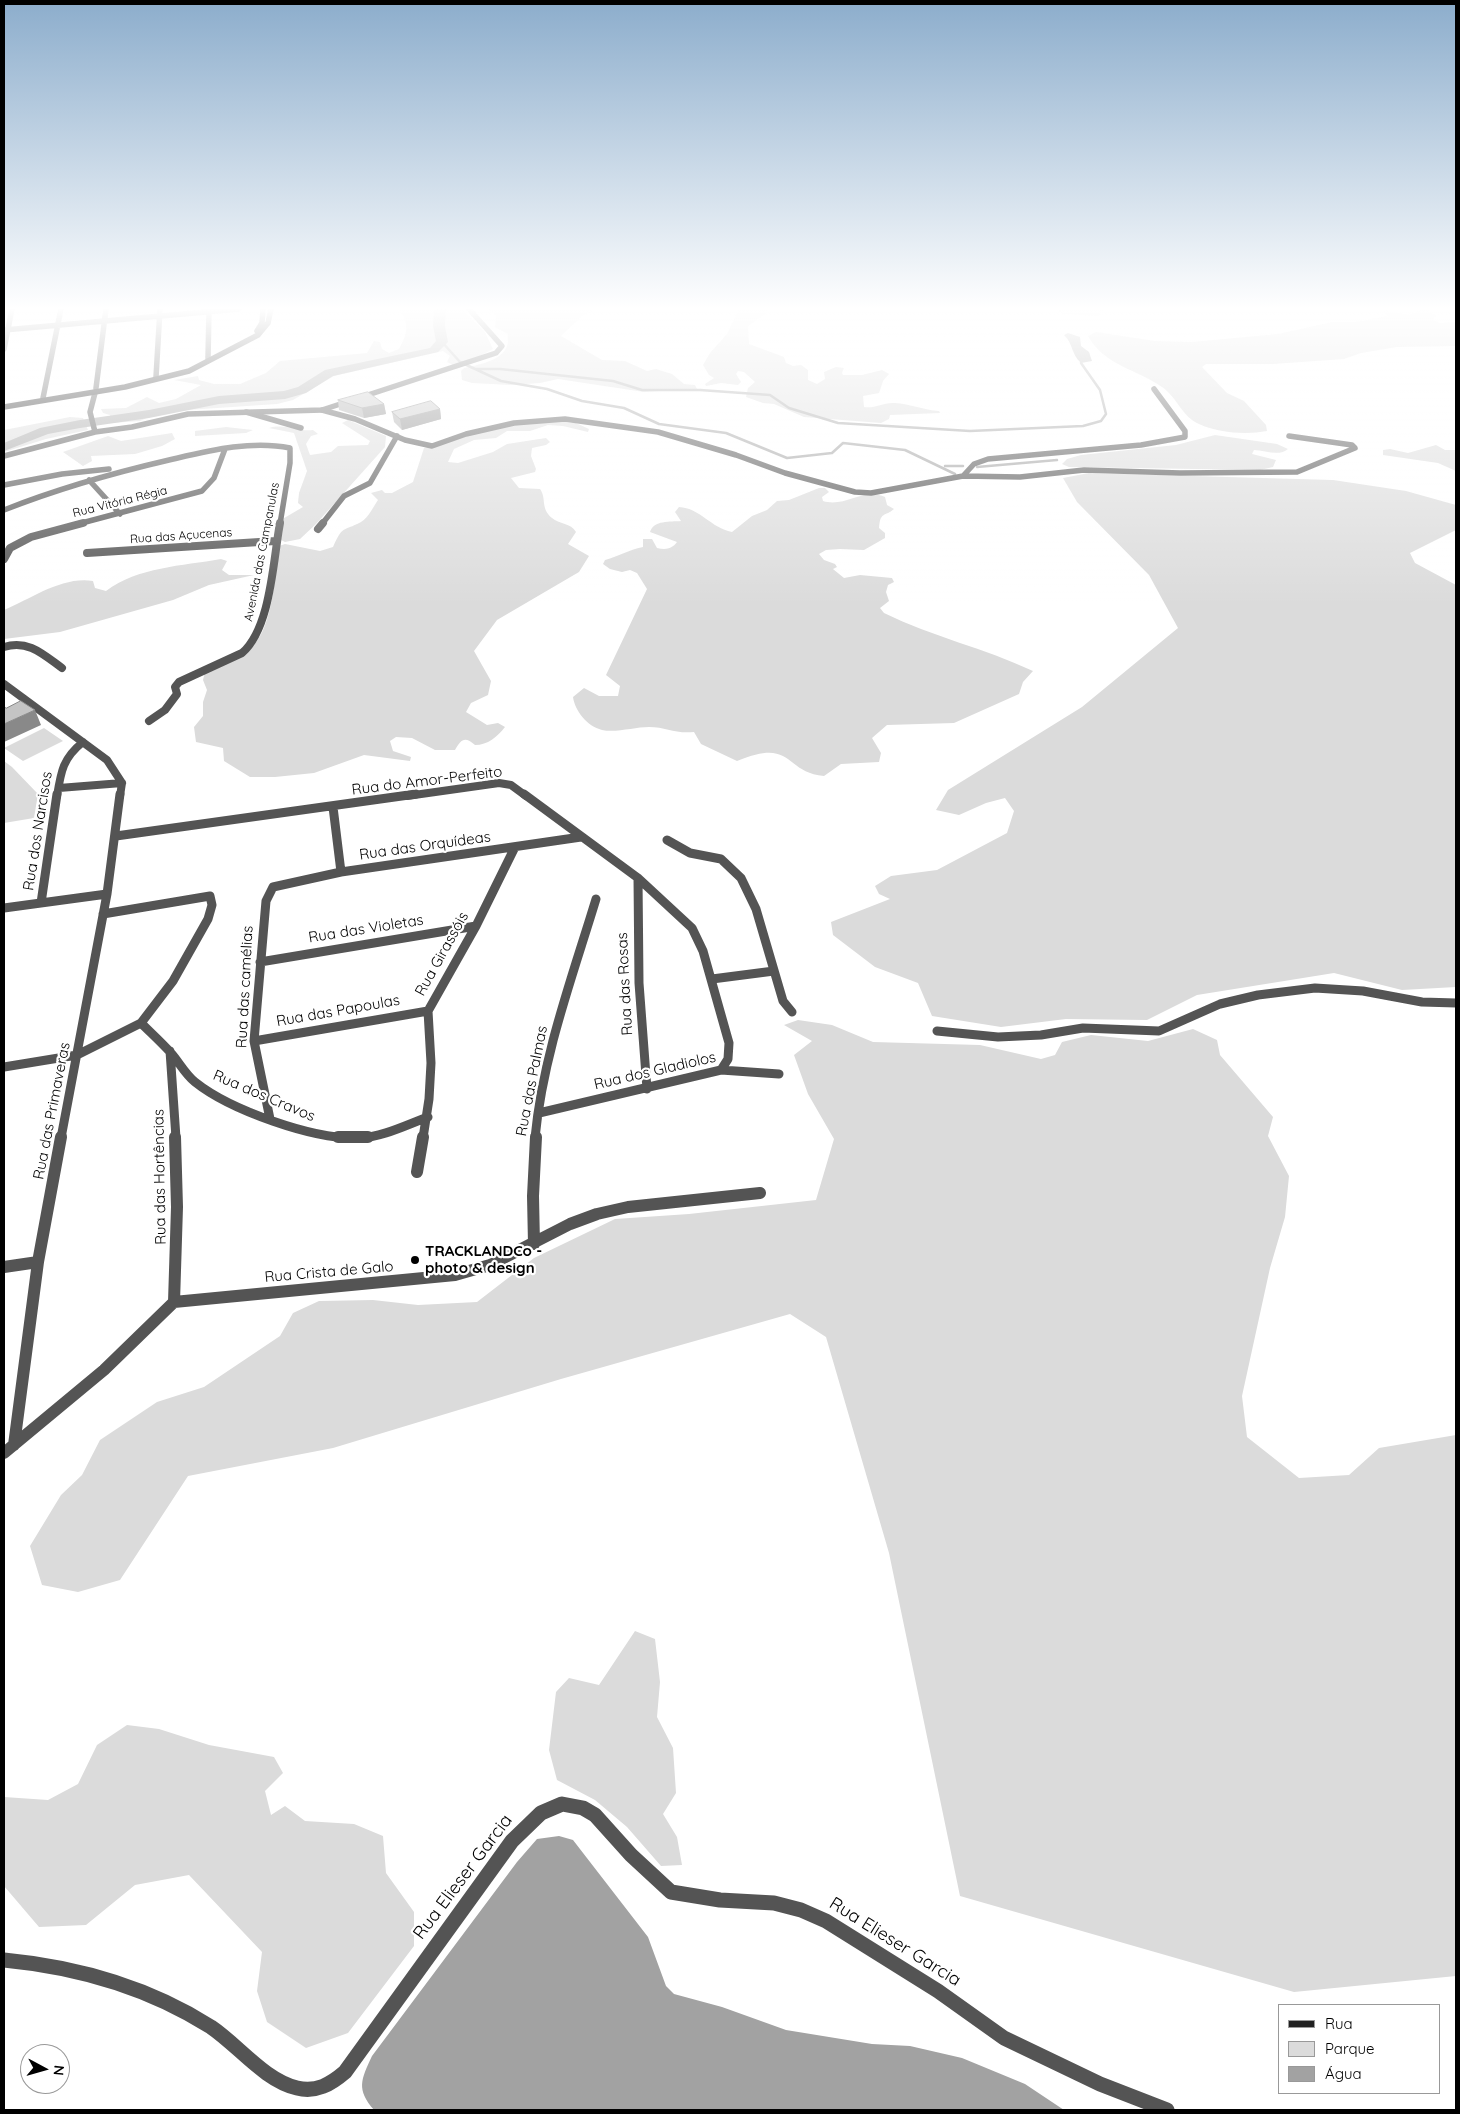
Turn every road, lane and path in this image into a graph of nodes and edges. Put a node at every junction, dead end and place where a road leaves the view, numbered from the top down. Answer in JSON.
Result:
{"nodes":[{"id":1,"x":90,"y":408,"type":"edge"},
{"id":2,"x":329,"y":408,"type":"edge"},
{"id":3,"x":1168,"y":408,"type":"edge"},
{"id":4,"x":322,"y":410,"type":"junction"},
{"id":5,"x":246,"y":412,"type":"junction"},
{"id":6,"x":301,"y":428,"type":"dead end"},
{"id":7,"x":93,"y":429,"type":"junction"},
{"id":8,"x":397,"y":436,"type":"junction"},
{"id":9,"x":1289,"y":436,"type":"dead end"},
{"id":10,"x":225,"y":448,"type":"junction"},
{"id":11,"x":4,"y":456,"type":"edge"},
{"id":12,"x":150,"y":464,"type":"junction"},
{"id":13,"x":963,"y":476,"type":"junction"},
{"id":14,"x":88,"y":480,"type":"junction"},
{"id":15,"x":4,"y":485,"type":"edge"},
{"id":16,"x":4,"y":510,"type":"edge"},
{"id":17,"x":120,"y":514,"type":"junction"},
{"id":18,"x":318,"y":530,"type":"dead end"},
{"id":19,"x":275,"y":541,"type":"junction"},
{"id":20,"x":7,"y":548,"type":"edge"},
{"id":21,"x":87,"y":553,"type":"dead end"},
{"id":22,"x":4,"y":559,"type":"edge"},
{"id":23,"x":4,"y":647,"type":"edge"},
{"id":24,"x":62,"y":668,"type":"dead end"},
{"id":25,"x":4,"y":684,"type":"edge"},
{"id":26,"x":14,"y":692,"type":"junction"},
{"id":27,"x":4,"y":694,"type":"edge"},
{"id":28,"x":149,"y":721,"type":"dead end"},
{"id":29,"x":82,"y":742,"type":"junction"},
{"id":30,"x":122,"y":783,"type":"junction"},
{"id":31,"x":59,"y":788,"type":"junction"},
{"id":32,"x":333,"y":807,"type":"junction"},
{"id":33,"x":116,"y":836,"type":"junction"},
{"id":34,"x":581,"y":837,"type":"junction"},
{"id":35,"x":667,"y":840,"type":"dead end"},
{"id":36,"x":515,"y":847,"type":"junction"},
{"id":37,"x":341,"y":872,"type":"junction"},
{"id":38,"x":638,"y":878,"type":"junction"},
{"id":39,"x":273,"y":887,"type":"joint"},
{"id":40,"x":107,"y":894,"type":"junction"},
{"id":41,"x":596,"y":899,"type":"dead end"},
{"id":42,"x":41,"y":903,"type":"junction"},
{"id":43,"x":4,"y":908,"type":"edge"},
{"id":44,"x":103,"y":914,"type":"junction"},
{"id":45,"x":476,"y":926,"type":"junction"},
{"id":46,"x":260,"y":962,"type":"junction"},
{"id":47,"x":774,"y":971,"type":"junction"},
{"id":48,"x":712,"y":979,"type":"junction"},
{"id":49,"x":1456,"y":1003,"type":"edge"},
{"id":50,"x":428,"y":1011,"type":"junction"},
{"id":51,"x":792,"y":1012,"type":"dead end"},
{"id":52,"x":141,"y":1023,"type":"junction"},
{"id":53,"x":937,"y":1031,"type":"dead end"},
{"id":54,"x":254,"y":1041,"type":"junction"},
{"id":55,"x":170,"y":1052,"type":"junction"},
{"id":56,"x":77,"y":1055,"type":"junction"},
{"id":57,"x":4,"y":1067,"type":"edge"},
{"id":58,"x":721,"y":1070,"type":"junction"},
{"id":59,"x":779,"y":1074,"type":"dead end"},
{"id":60,"x":647,"y":1089,"type":"junction"},
{"id":61,"x":539,"y":1113,"type":"junction"},
{"id":62,"x":428,"y":1117,"type":"junction"},
{"id":63,"x":270,"y":1119,"type":"junction"},
{"id":64,"x":417,"y":1172,"type":"dead end"},
{"id":65,"x":760,"y":1193,"type":"dead end"},
{"id":66,"x":534,"y":1244,"type":"junction"},
{"id":67,"x":38,"y":1262,"type":"junction"},
{"id":68,"x":4,"y":1268,"type":"edge"},
{"id":69,"x":174,"y":1302,"type":"junction"},
{"id":70,"x":14,"y":1445,"type":"junction"},
{"id":71,"x":4,"y":1453,"type":"edge"},
{"id":72,"x":4,"y":1960,"type":"edge"},
{"id":73,"x":1167,"y":2110,"type":"edge"}],
"edges":[{"from":1,"to":7,"type":"street"},
{"from":2,"to":4,"type":"street"},
{"from":3,"to":13,"type":"street"},
{"from":4,"to":5,"type":"street"},
{"from":4,"to":8,"type":"street"},
{"from":5,"to":6,"type":"street"},
{"from":5,"to":7,"type":"street"},
{"from":7,"to":11,"type":"street"},
{"from":8,"to":13,"type":"street"},
{"from":8,"to":18,"type":"street"},
{"from":9,"to":13,"type":"street"},
{"from":10,"to":12,"type":"street"},
{"from":10,"to":17,"type":"street","name":"Rua Vitória Régia"},
{"from":10,"to":19,"type":"street","name":"Avenida das Campanulas"},
{"from":12,"to":14,"type":"street"},
{"from":12,"to":15,"type":"street"},
{"from":14,"to":16,"type":"street"},
{"from":14,"to":17,"type":"street"},
{"from":17,"to":20,"type":"street","name":"Rua Vitória Régia"},
{"from":19,"to":21,"type":"street","name":"Rua das Açucenas"},
{"from":19,"to":28,"type":"street","name":"Avenida das Campanulas"},
{"from":20,"to":22,"type":"street","name":"Rua Vitória Régia"},
{"from":23,"to":24,"type":"street"},
{"from":25,"to":26,"type":"street"},
{"from":26,"to":27,"type":"street"},
{"from":26,"to":29,"type":"street"},
{"from":29,"to":30,"type":"street"},
{"from":29,"to":31,"type":"street","name":"Rua dos Narcisos"},
{"from":30,"to":31,"type":"street"},
{"from":30,"to":33,"type":"street","name":"Rua das Primaveras"},
{"from":31,"to":42,"type":"street","name":"Rua dos Narcisos"},
{"from":32,"to":33,"type":"street","name":"Rua do Amor-Perfeito"},
{"from":32,"to":34,"type":"street","name":"Rua do Amor-Perfeito"},
{"from":32,"to":37,"type":"street"},
{"from":33,"to":40,"type":"street","name":"Rua das Primaveras"},
{"from":34,"to":36,"type":"street","name":"Rua das Orquídeas"},
{"from":34,"to":38,"type":"street","name":"Rua do Amor-Perfeito"},
{"from":35,"to":47,"type":"street"},
{"from":36,"to":37,"type":"street","name":"Rua das Orquídeas"},
{"from":36,"to":45,"type":"street","name":"Rua Girassóis"},
{"from":37,"to":39,"type":"street","name":"Rua das Orquídeas"},
{"from":38,"to":48,"type":"street","name":"Rua do Amor-Perfeito"},
{"from":38,"to":60,"type":"street","name":"Rua das Rosas"},
{"from":39,"to":46,"type":"street","name":"Rua das camélias"},
{"from":40,"to":42,"type":"street"},
{"from":40,"to":44,"type":"street","name":"Rua das Primaveras"},
{"from":41,"to":61,"type":"street","name":"Rua das Palmas"},
{"from":42,"to":43,"type":"street"},
{"from":44,"to":52,"type":"street"},
{"from":44,"to":56,"type":"street","name":"Rua das Primaveras"},
{"from":45,"to":46,"type":"street","name":"Rua das Violetas"},
{"from":45,"to":50,"type":"street","name":"Rua Girassóis"},
{"from":46,"to":54,"type":"street","name":"Rua das camélias"},
{"from":47,"to":48,"type":"street"},
{"from":47,"to":51,"type":"street"},
{"from":48,"to":58,"type":"street","name":"Rua do Amor-Perfeito"},
{"from":49,"to":53,"type":"street"},
{"from":50,"to":54,"type":"street","name":"Rua das Papoulas"},
{"from":50,"to":62,"type":"street","name":"Rua Girassóis"},
{"from":52,"to":55,"type":"street","name":"Rua dos Cravos"},
{"from":52,"to":56,"type":"street"},
{"from":54,"to":63,"type":"street","name":"Rua das camélias"},
{"from":55,"to":63,"type":"street","name":"Rua dos Cravos"},
{"from":55,"to":69,"type":"street","name":"Rua das Hortências"},
{"from":56,"to":57,"type":"street"},
{"from":56,"to":67,"type":"street","name":"Rua das Primaveras"},
{"from":58,"to":59,"type":"street","name":"Rua dos Gladiolos"},
{"from":58,"to":60,"type":"street","name":"Rua dos Gladiolos"},
{"from":60,"to":61,"type":"street","name":"Rua dos Gladiolos"},
{"from":61,"to":66,"type":"street","name":"Rua das Palmas"},
{"from":62,"to":63,"type":"street","name":"Rua dos Cravos"},
{"from":62,"to":64,"type":"street","name":"Rua Girassóis"},
{"from":65,"to":66,"type":"street","name":"Rua Crista de Galo"},
{"from":66,"to":69,"type":"street","name":"Rua Crista de Galo"},
{"from":67,"to":68,"type":"street"},
{"from":67,"to":70,"type":"street","name":"Rua das Primaveras"},
{"from":69,"to":70,"type":"street"},
{"from":70,"to":71,"type":"street"},
{"from":72,"to":73,"type":"street","name":"Rua Elieser Garcia"}]}
